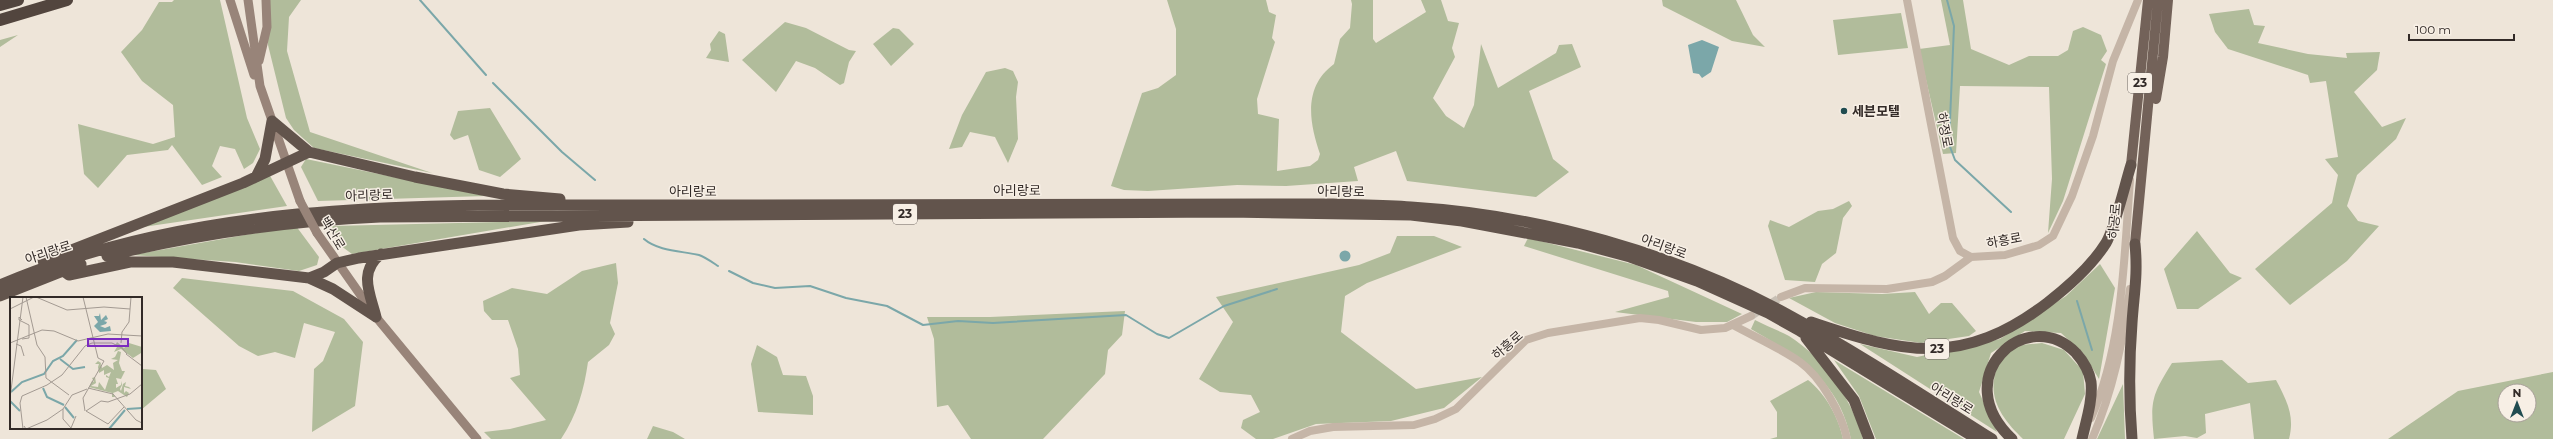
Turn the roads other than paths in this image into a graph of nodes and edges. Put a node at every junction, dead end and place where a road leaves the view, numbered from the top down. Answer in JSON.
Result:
{"nodes":[{"id":1,"x":18,"y":0,"type":"edge"},
{"id":2,"x":67,"y":0,"type":"edge"},
{"id":3,"x":230,"y":0,"type":"edge"},
{"id":4,"x":248,"y":0,"type":"edge"},
{"id":5,"x":266,"y":0,"type":"edge"},
{"id":6,"x":1907,"y":0,"type":"edge"},
{"id":7,"x":2138,"y":0,"type":"edge"},
{"id":8,"x":2148,"y":0,"type":"edge"},
{"id":9,"x":2158,"y":0,"type":"edge"},
{"id":10,"x":2168,"y":0,"type":"edge"},
{"id":11,"x":0,"y":5,"type":"edge"},
{"id":12,"x":0,"y":20,"type":"edge"},
{"id":13,"x":258,"y":66,"type":"junction"},
{"id":14,"x":260,"y":86,"type":"junction"},
{"id":15,"x":272,"y":121,"type":"junction"},
{"id":16,"x":309,"y":152,"type":"junction"},
{"id":17,"x":285,"y":162,"type":"junction"},
{"id":18,"x":2132,"y":165,"type":"junction"},
{"id":19,"x":2144,"y":166,"type":"junction"},
{"id":20,"x":256,"y":176,"type":"junction"},
{"id":21,"x":570,"y":205,"type":"junction"},
{"id":22,"x":656,"y":214,"type":"junction"},
{"id":23,"x":2135,"y":244,"type":"joint"},
{"id":24,"x":382,"y":254,"type":"junction"},
{"id":25,"x":1971,"y":257,"type":"junction"},
{"id":26,"x":336,"y":263,"type":"junction"},
{"id":27,"x":62,"y":270,"type":"junction"},
{"id":28,"x":34,"y":271,"type":"junction"},
{"id":29,"x":310,"y":278,"type":"junction"},
{"id":30,"x":0,"y":285,"type":"edge"},
{"id":31,"x":0,"y":296,"type":"edge"},
{"id":32,"x":1781,"y":297,"type":"tunnel mouth"},
{"id":33,"x":1786,"y":313,"type":"junction"},
{"id":34,"x":1752,"y":316,"type":"tunnel mouth"},
{"id":35,"x":376,"y":317,"type":"junction"},
{"id":36,"x":2129,"y":322,"type":"junction"},
{"id":37,"x":1733,"y":325,"type":"junction"},
{"id":38,"x":1800,"y":331,"type":"junction"},
{"id":39,"x":478,"y":439,"type":"edge"},
{"id":40,"x":1292,"y":439,"type":"edge"},
{"id":41,"x":1847,"y":439,"type":"edge"},
{"id":42,"x":1869,"y":439,"type":"edge"},
{"id":43,"x":1977,"y":439,"type":"edge"},
{"id":44,"x":1992,"y":439,"type":"edge"},
{"id":45,"x":2012,"y":439,"type":"edge"},
{"id":46,"x":2082,"y":439,"type":"edge"},
{"id":47,"x":2092,"y":439,"type":"edge"},
{"id":48,"x":2132,"y":439,"type":"edge"}],
"edges":[{"from":1,"to":11,"type":"highway"},
{"from":2,"to":12,"type":"highway"},
{"from":3,"to":14,"type":"main road"},
{"from":4,"to":13,"type":"main road","name":"백산로"},
{"from":5,"to":13,"type":"main road"},
{"from":6,"to":25,"type":"street","name":"하정로"},
{"from":7,"to":25,"type":"street","name":"하흥로"},
{"from":8,"to":18,"type":"main road","name":"하공로","number":"23"},
{"from":9,"to":19,"type":"main road","name":"하공로","number":"23"},
{"from":10,"to":19,"type":"main road"},
{"from":13,"to":14,"type":"main road","name":"백산로"},
{"from":14,"to":15,"type":"main road","name":"백산로"},
{"from":15,"to":16,"type":"highway"},
{"from":15,"to":17,"type":"main road","name":"백산로"},
{"from":15,"to":20,"type":"highway"},
{"from":16,"to":17,"type":"highway"},
{"from":16,"to":21,"type":"highway"},
{"from":17,"to":20,"type":"highway"},
{"from":17,"to":26,"type":"main road","name":"백산로","bridge":true},
{"from":18,"to":33,"type":"highway","number":"23"},
{"from":18,"to":46,"type":"street","name":"하공로"},
{"from":19,"to":23,"type":"main road","name":"하공로","number":"23"},
{"from":20,"to":28,"type":"highway"},
{"from":21,"to":28,"type":"highway","name":"아리랑로","number":"23"},
{"from":21,"to":33,"type":"highway","name":"아리랑로","number":"23"},
{"from":22,"to":24,"type":"highway"},
{"from":22,"to":27,"type":"highway","name":"아리랑로","number":"23"},
{"from":22,"to":38,"type":"highway","name":"아리랑로","number":"23"},
{"from":23,"to":36,"type":"highway","number":"23"},
{"from":24,"to":26,"type":"highway"},
{"from":24,"to":35,"type":"highway"},
{"from":25,"to":32,"type":"street","name":"하흥로"},
{"from":26,"to":29,"type":"highway"},
{"from":26,"to":35,"type":"main road","name":"백산로"},
{"from":27,"to":29,"type":"highway"},
{"from":27,"to":31,"type":"highway","name":"아리랑로","number":"23"},
{"from":28,"to":30,"type":"highway","name":"아리랑로","number":"23"},
{"from":29,"to":35,"type":"highway"},
{"from":33,"to":44,"type":"highway","name":"아리랑로"},
{"from":34,"to":37,"type":"street","name":"하흥로"},
{"from":35,"to":39,"type":"main road","name":"백산로"},
{"from":36,"to":47,"type":"street"},
{"from":36,"to":48,"type":"highway","number":"23"},
{"from":37,"to":40,"type":"street","name":"하흥로"},
{"from":37,"to":41,"type":"street"},
{"from":38,"to":42,"type":"highway","number":"23"},
{"from":38,"to":43,"type":"highway","name":"아리랑로"},
{"from":45,"to":46,"type":"highway"}]}
